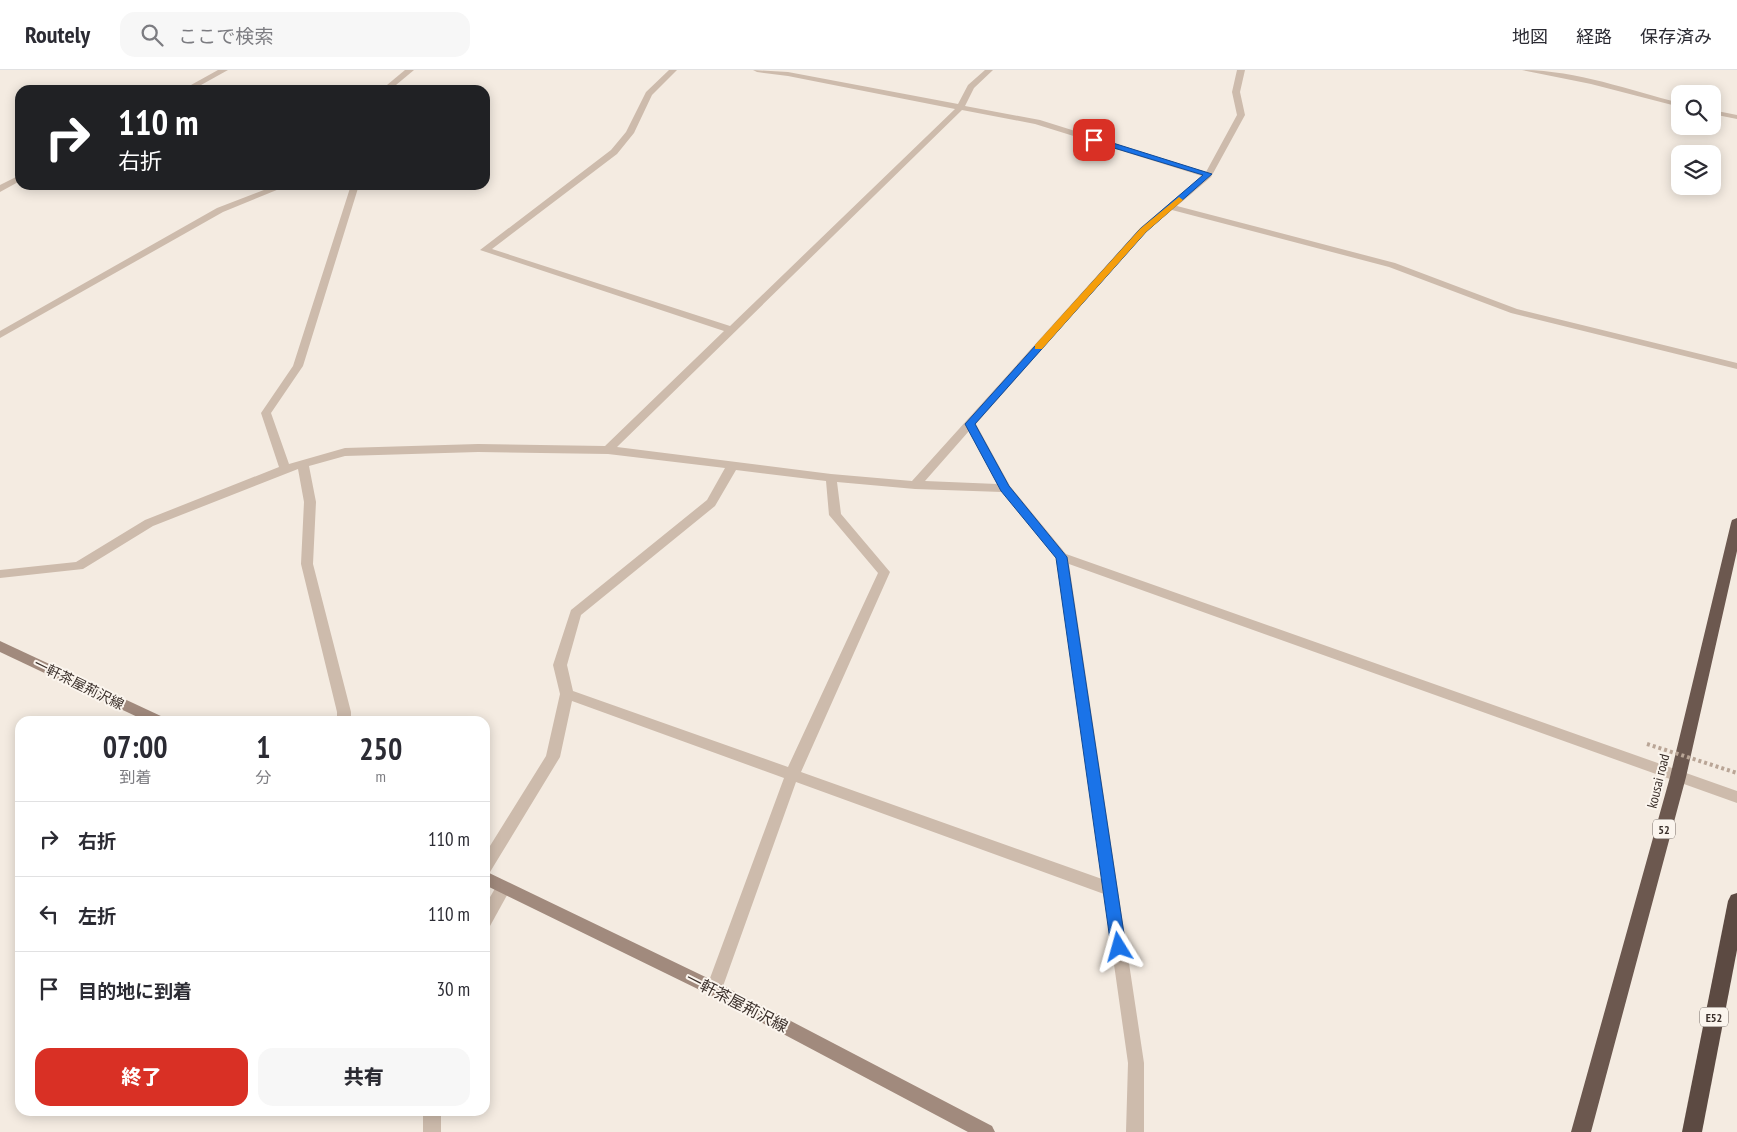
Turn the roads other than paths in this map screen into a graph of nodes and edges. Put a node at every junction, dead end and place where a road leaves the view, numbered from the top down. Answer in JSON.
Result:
{"nodes":[{"id":1,"x":224,"y":70,"type":"edge"},
{"id":2,"x":410,"y":70,"type":"edge"},
{"id":3,"x":673,"y":70,"type":"edge"},
{"id":4,"x":757,"y":70,"type":"edge"},
{"id":5,"x":989,"y":70,"type":"edge"},
{"id":6,"x":1241,"y":70,"type":"edge"},
{"id":7,"x":1526,"y":70,"type":"edge"},
{"id":8,"x":196,"y":85,"type":"edge"},
{"id":9,"x":391,"y":85,"type":"edge"},
{"id":10,"x":1671,"y":104,"type":"edge"},
{"id":11,"x":960,"y":108,"type":"junction"},
{"id":12,"x":1721,"y":114,"type":"edge"},
{"id":13,"x":1737,"y":117,"type":"edge"},
{"id":14,"x":1208,"y":174,"type":"junction"},
{"id":15,"x":15,"y":181,"type":"edge"},
{"id":16,"x":0,"y":189,"type":"edge"},
{"id":17,"x":272,"y":190,"type":"edge"},
{"id":18,"x":352,"y":190,"type":"edge"},
{"id":19,"x":1170,"y":207,"type":"junction"},
{"id":20,"x":731,"y":330,"type":"junction"},
{"id":21,"x":0,"y":335,"type":"edge"},
{"id":22,"x":1737,"y":366,"type":"edge"},
{"id":23,"x":970,"y":424,"type":"junction"},
{"id":24,"x":608,"y":450,"type":"junction"},
{"id":25,"x":304,"y":464,"type":"junction"},
{"id":26,"x":733,"y":465,"type":"junction"},
{"id":27,"x":284,"y":469,"type":"junction"},
{"id":28,"x":831,"y":478,"type":"junction"},
{"id":29,"x":915,"y":485,"type":"junction"},
{"id":30,"x":1005,"y":488,"type":"junction"},
{"id":31,"x":1737,"y":523,"type":"edge"},
{"id":32,"x":1062,"y":557,"type":"junction"},
{"id":33,"x":0,"y":574,"type":"edge"},
{"id":34,"x":0,"y":646,"type":"edge"},
{"id":35,"x":567,"y":694,"type":"junction"},
{"id":36,"x":147,"y":716,"type":"edge"},
{"id":37,"x":344,"y":716,"type":"edge"},
{"id":38,"x":792,"y":774,"type":"junction"},
{"id":39,"x":1678,"y":777,"type":"junction"},
{"id":40,"x":1737,"y":797,"type":"edge"},
{"id":41,"x":490,"y":859,"type":"edge"},
{"id":42,"x":490,"y":881,"type":"edge"},
{"id":43,"x":503,"y":888,"type":"junction"},
{"id":44,"x":1110,"y":889,"type":"junction"},
{"id":45,"x":1737,"y":901,"type":"edge"},
{"id":46,"x":490,"y":912,"type":"edge"},
{"id":47,"x":714,"y":989,"type":"junction"},
{"id":48,"x":432,"y":1116,"type":"edge"},
{"id":49,"x":432,"y":1132,"type":"edge"},
{"id":50,"x":986,"y":1132,"type":"edge"},
{"id":51,"x":1135,"y":1132,"type":"edge"},
{"id":52,"x":1581,"y":1132,"type":"edge"},
{"id":53,"x":1692,"y":1132,"type":"edge"}],
"edges":[{"from":1,"to":8,"type":"street"},
{"from":2,"to":9,"type":"street"},
{"from":3,"to":20,"type":"street"},
{"from":4,"to":11,"type":"street"},
{"from":5,"to":11,"type":"street"},
{"from":6,"to":14,"type":"street"},
{"from":7,"to":10,"type":"street"},
{"from":11,"to":14,"type":"street"},
{"from":11,"to":20,"type":"street"},
{"from":12,"to":13,"type":"street"},
{"from":14,"to":19,"type":"street"},
{"from":15,"to":16,"type":"street"},
{"from":17,"to":21,"type":"street"},
{"from":18,"to":27,"type":"street"},
{"from":19,"to":22,"type":"street"},
{"from":19,"to":23,"type":"street"},
{"from":20,"to":24,"type":"street"},
{"from":23,"to":29,"type":"street"},
{"from":23,"to":30,"type":"street"},
{"from":24,"to":25,"type":"street"},
{"from":24,"to":26,"type":"street"},
{"from":25,"to":27,"type":"street"},
{"from":25,"to":37,"type":"street"},
{"from":26,"to":28,"type":"street"},
{"from":26,"to":35,"type":"street"},
{"from":27,"to":33,"type":"street"},
{"from":28,"to":29,"type":"street"},
{"from":28,"to":38,"type":"street"},
{"from":29,"to":30,"type":"street"},
{"from":30,"to":32,"type":"street"},
{"from":31,"to":39,"type":"highway","name":"kousai road","number":"52"},
{"from":32,"to":39,"type":"street"},
{"from":32,"to":44,"type":"street"},
{"from":34,"to":36,"type":"main road","name":"一軒茶屋荊沢線"},
{"from":35,"to":38,"type":"street"},
{"from":35,"to":41,"type":"street"},
{"from":38,"to":44,"type":"street"},
{"from":38,"to":47,"type":"street"},
{"from":39,"to":40,"type":"street"},
{"from":39,"to":52,"type":"highway","name":"kousai road","number":"52"},
{"from":42,"to":43,"type":"main road","name":"一軒茶屋荊沢線"},
{"from":43,"to":46,"type":"street"},
{"from":43,"to":47,"type":"main road","name":"一軒茶屋荊沢線"},
{"from":44,"to":51,"type":"street"},
{"from":45,"to":53,"type":"highway","number":"E52"},
{"from":47,"to":50,"type":"main road","name":"一軒茶屋荊沢線"},
{"from":48,"to":49,"type":"street"}]}
